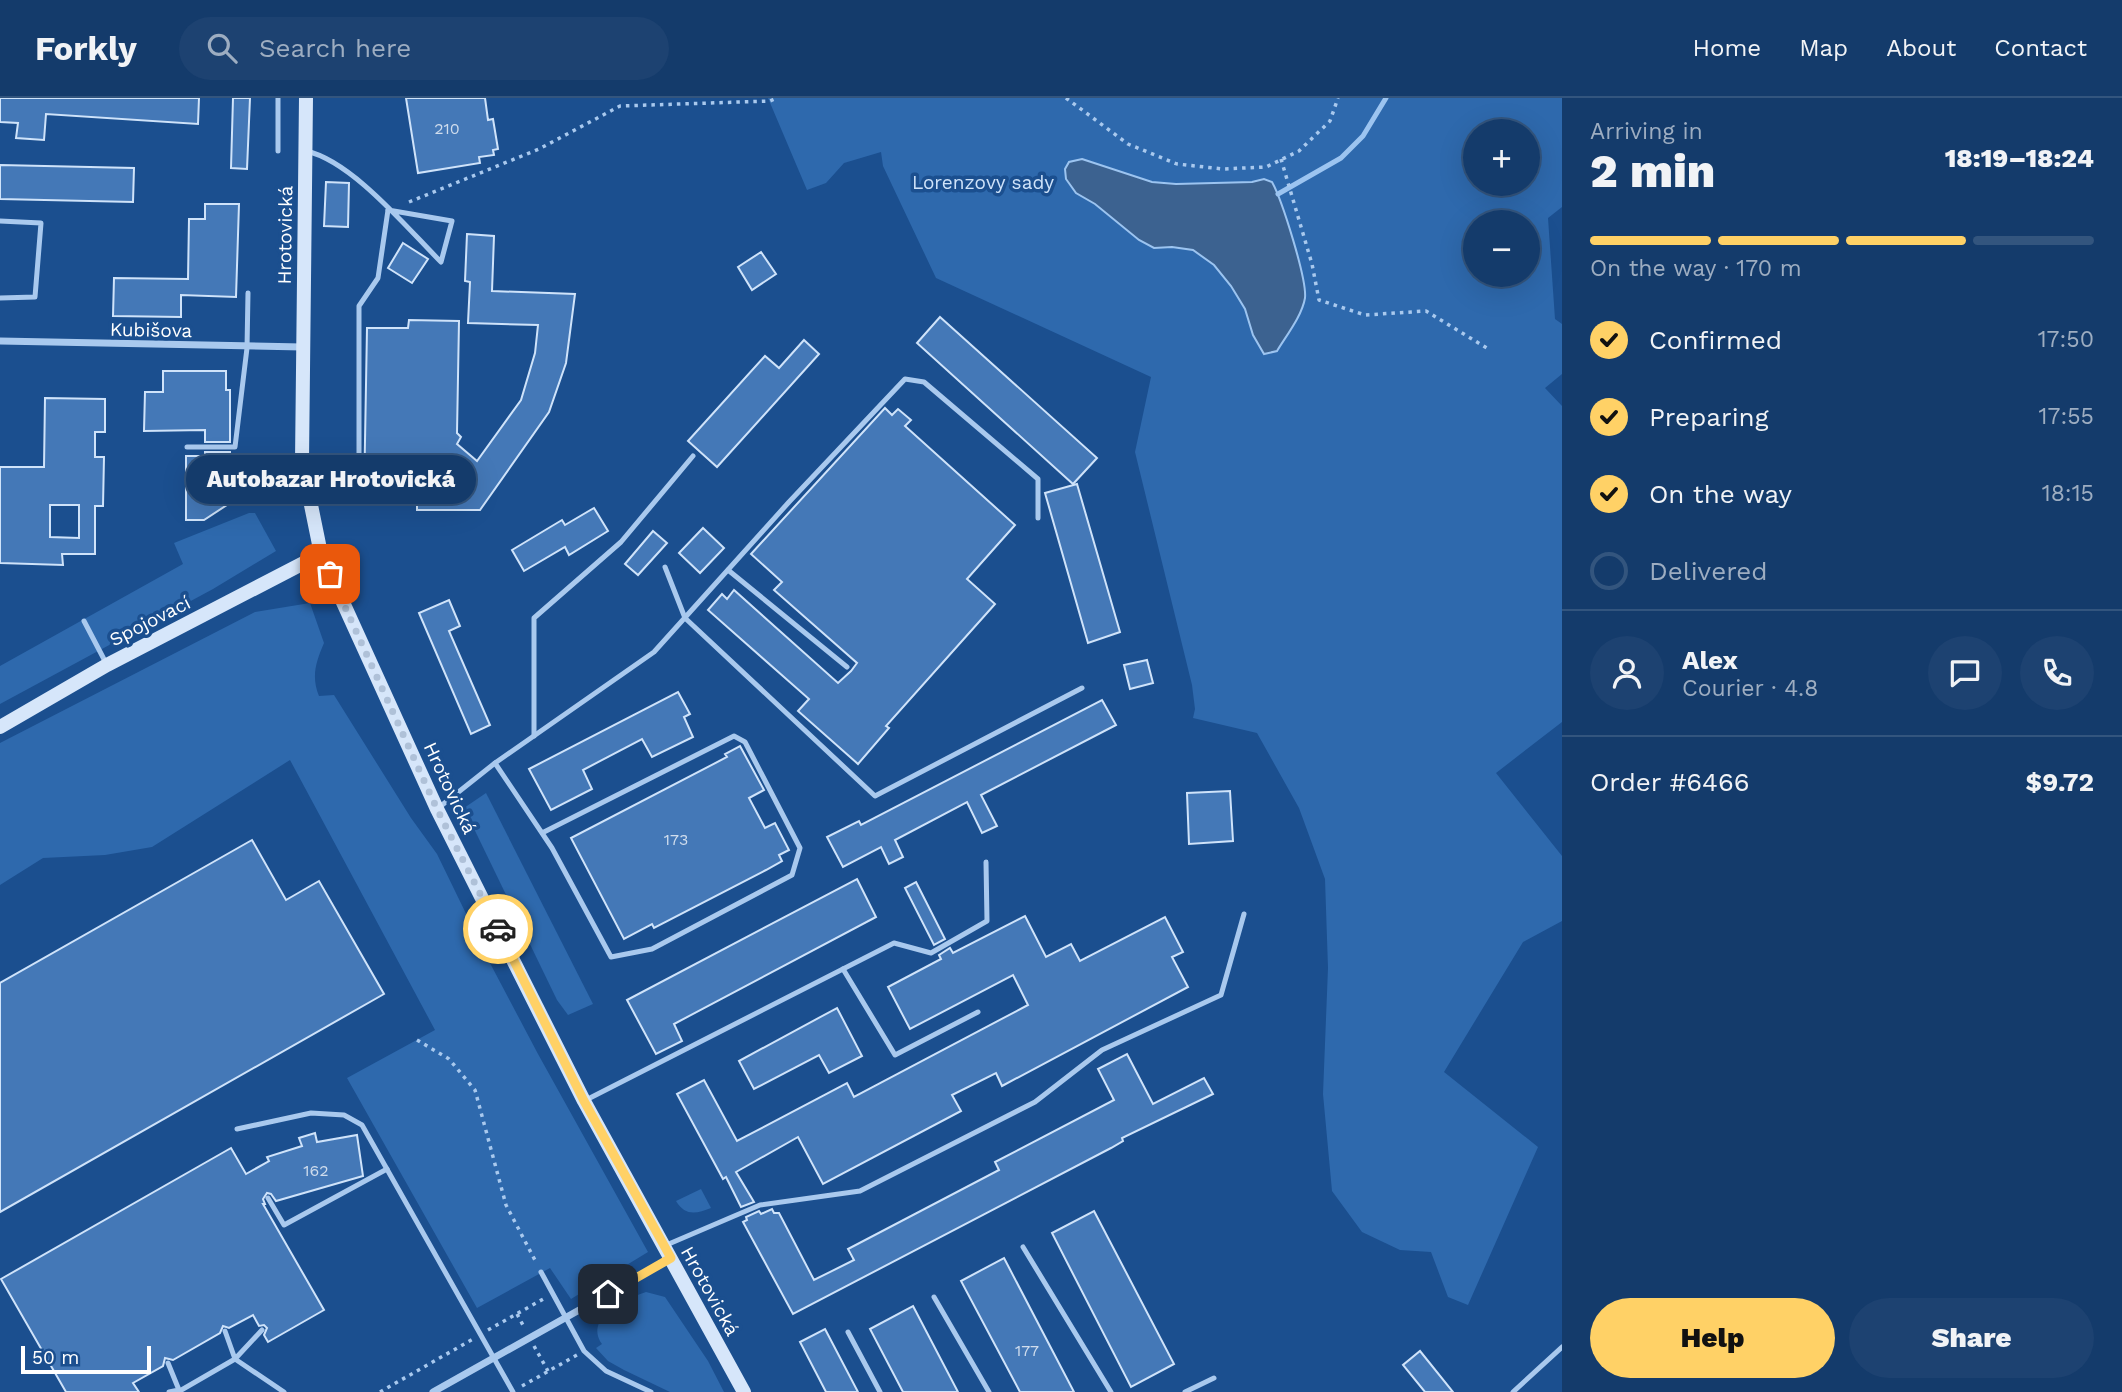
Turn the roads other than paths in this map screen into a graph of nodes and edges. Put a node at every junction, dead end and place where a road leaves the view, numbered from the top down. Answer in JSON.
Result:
{"nodes":[{"id":1,"x":278,"y":98,"type":"edge"},
{"id":2,"x":306,"y":98,"type":"edge"},
{"id":3,"x":278,"y":151,"type":"dead end"},
{"id":4,"x":306,"y":151,"type":"junction"},
{"id":5,"x":388,"y":210,"type":"junction"},
{"id":6,"x":0,"y":221,"type":"edge"},
{"id":7,"x":248,"y":293,"type":"dead end"},
{"id":8,"x":0,"y":298,"type":"edge"},
{"id":9,"x":0,"y":341,"type":"edge"},
{"id":10,"x":302,"y":347,"type":"junction"},
{"id":11,"x":247,"y":348,"type":"junction"},
{"id":12,"x":187,"y":447,"type":"dead end"},
{"id":13,"x":693,"y":456,"type":"dead end"},
{"id":14,"x":359,"y":466,"type":"dead end"},
{"id":15,"x":1038,"y":518,"type":"dead end"},
{"id":16,"x":321,"y":554,"type":"junction"},
{"id":17,"x":665,"y":567,"type":"dead end"},
{"id":18,"x":728,"y":570,"type":"junction"},
{"id":19,"x":685,"y":618,"type":"junction"},
{"id":20,"x":84,"y":621,"type":"dead end"},
{"id":21,"x":107,"y":665,"type":"junction"},
{"id":22,"x":847,"y":667,"type":"dead end"},
{"id":23,"x":1082,"y":688,"type":"dead end"},
{"id":24,"x":0,"y":727,"type":"edge"},
{"id":25,"x":534,"y":736,"type":"junction"},
{"id":26,"x":495,"y":763,"type":"junction"},
{"id":27,"x":437,"y":809,"type":"junction"},
{"id":28,"x":542,"y":833,"type":"junction"},
{"id":29,"x":986,"y":862,"type":"dead end"},
{"id":30,"x":1244,"y":914,"type":"dead end"},
{"id":31,"x":843,"y":969,"type":"junction"},
{"id":32,"x":978,"y":1012,"type":"dead end"},
{"id":33,"x":584,"y":1101,"type":"junction"},
{"id":34,"x":237,"y":1129,"type":"dead end"},
{"id":35,"x":387,"y":1169,"type":"junction"},
{"id":36,"x":399,"y":1190,"type":"junction"},
{"id":37,"x":392,"y":1195,"type":"dead end"},
{"id":38,"x":268,"y":1198,"type":"dead end"},
{"id":39,"x":424,"y":1234,"type":"junction"},
{"id":40,"x":416,"y":1238,"type":"dead end"},
{"id":41,"x":1023,"y":1247,"type":"dead end"},
{"id":42,"x":667,"y":1252,"type":"junction"},
{"id":43,"x":541,"y":1272,"type":"road end"},
{"id":44,"x":449,"y":1277,"type":"junction"},
{"id":45,"x":441,"y":1282,"type":"dead end"},
{"id":46,"x":934,"y":1297,"type":"dead end"},
{"id":47,"x":566,"y":1318,"type":"junction"},
{"id":48,"x":225,"y":1331,"type":"dead end"},
{"id":49,"x":262,"y":1331,"type":"dead end"},
{"id":50,"x":848,"y":1332,"type":"dead end"},
{"id":51,"x":1562,"y":1347,"type":"edge"},
{"id":52,"x":494,"y":1358,"type":"junction"},
{"id":53,"x":236,"y":1359,"type":"junction"},
{"id":54,"x":168,"y":1363,"type":"dead end"},
{"id":55,"x":1214,"y":1378,"type":"dead end"},
{"id":56,"x":179,"y":1391,"type":"edge"},
{"id":57,"x":513,"y":1391,"type":"edge"},
{"id":58,"x":169,"y":1392,"type":"edge"},
{"id":59,"x":284,"y":1392,"type":"edge"},
{"id":60,"x":433,"y":1392,"type":"edge"},
{"id":61,"x":651,"y":1392,"type":"edge"},
{"id":62,"x":744,"y":1392,"type":"edge"},
{"id":63,"x":880,"y":1392,"type":"edge"},
{"id":64,"x":989,"y":1392,"type":"edge"},
{"id":65,"x":1111,"y":1392,"type":"edge"},
{"id":66,"x":1185,"y":1392,"type":"edge"},
{"id":67,"x":1513,"y":1392,"type":"edge"}],
"edges":[{"from":1,"to":3,"type":"lane"},
{"from":2,"to":4,"type":"main road","name":"Hrotovická"},
{"from":4,"to":5,"type":"lane"},
{"from":4,"to":10,"type":"main road","name":"Hrotovická"},
{"from":5,"to":5,"type":"lane"},
{"from":5,"to":14,"type":"lane"},
{"from":6,"to":8,"type":"lane"},
{"from":7,"to":11,"type":"lane"},
{"from":9,"to":11,"type":"street","name":"Kubišova"},
{"from":10,"to":11,"type":"street","name":"Kubišova"},
{"from":10,"to":16,"type":"main road","name":"Hrotovická"},
{"from":11,"to":12,"type":"lane"},
{"from":13,"to":25,"type":"lane"},
{"from":15,"to":18,"type":"lane"},
{"from":16,"to":21,"type":"main road","name":"Spojovací"},
{"from":16,"to":27,"type":"main road","name":"Hrotovická"},
{"from":17,"to":19,"type":"lane"},
{"from":18,"to":19,"type":"lane"},
{"from":18,"to":22,"type":"lane"},
{"from":19,"to":23,"type":"lane"},
{"from":19,"to":25,"type":"lane"},
{"from":20,"to":21,"type":"lane"},
{"from":21,"to":24,"type":"main road","name":"Spojovací"},
{"from":25,"to":26,"type":"lane"},
{"from":26,"to":27,"type":"lane"},
{"from":26,"to":28,"type":"lane"},
{"from":27,"to":33,"type":"main road","name":"Hrotovická"},
{"from":28,"to":28,"type":"lane"},
{"from":29,"to":31,"type":"lane"},
{"from":30,"to":42,"type":"lane"},
{"from":31,"to":32,"type":"lane"},
{"from":31,"to":33,"type":"lane"},
{"from":33,"to":42,"type":"main road","name":"Hrotovická"},
{"from":34,"to":35,"type":"lane"},
{"from":35,"to":36,"type":"lane"},
{"from":35,"to":38,"type":"lane"},
{"from":36,"to":37,"type":"lane"},
{"from":36,"to":39,"type":"lane"},
{"from":39,"to":40,"type":"lane"},
{"from":39,"to":44,"type":"lane"},
{"from":41,"to":65,"type":"lane"},
{"from":42,"to":47,"type":"street"},
{"from":42,"to":62,"type":"main road","name":"Hrotovická"},
{"from":43,"to":47,"type":"lane"},
{"from":44,"to":45,"type":"lane"},
{"from":44,"to":52,"type":"lane"},
{"from":46,"to":64,"type":"lane"},
{"from":47,"to":52,"type":"street"},
{"from":47,"to":61,"type":"lane"},
{"from":48,"to":53,"type":"lane"},
{"from":49,"to":53,"type":"lane"},
{"from":50,"to":63,"type":"lane"},
{"from":51,"to":67,"type":"lane"},
{"from":52,"to":57,"type":"lane"},
{"from":52,"to":60,"type":"street"},
{"from":53,"to":56,"type":"lane"},
{"from":53,"to":59,"type":"lane"},
{"from":54,"to":56,"type":"lane"},
{"from":55,"to":66,"type":"lane"},
{"from":56,"to":58,"type":"lane"}]}
